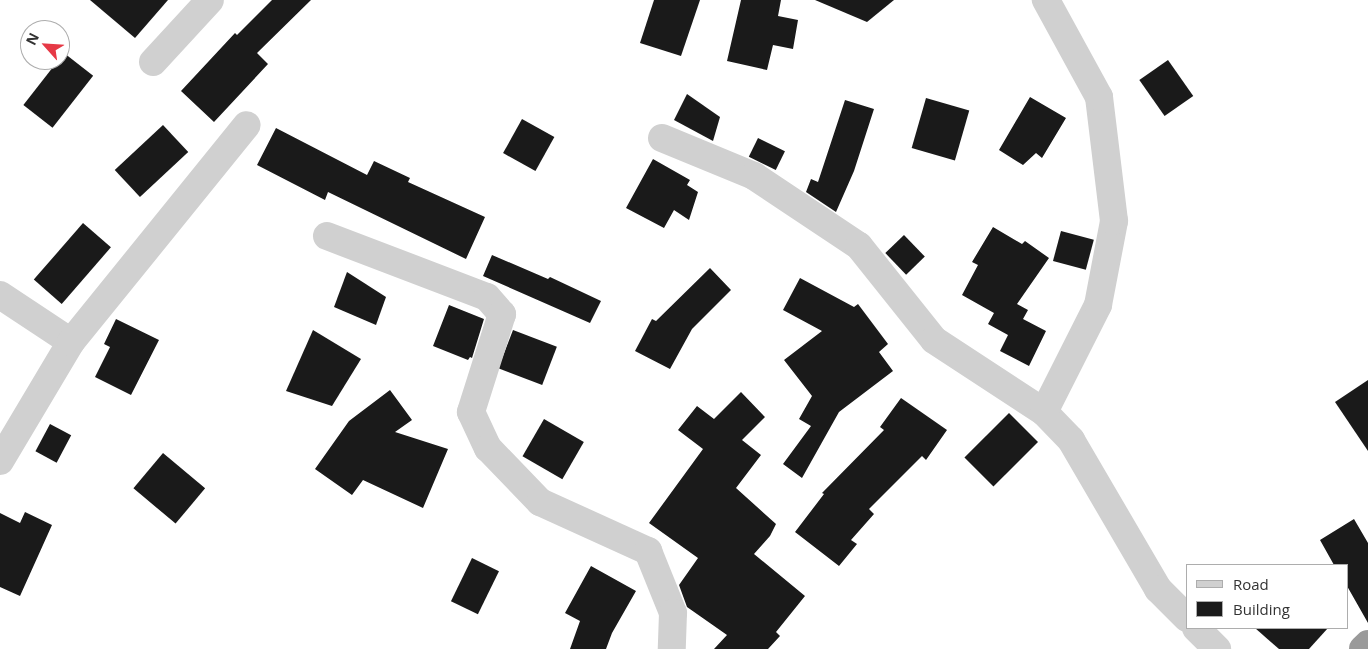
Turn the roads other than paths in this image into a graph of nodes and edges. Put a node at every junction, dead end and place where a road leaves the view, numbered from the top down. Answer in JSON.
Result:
{"nodes":[{"id":1,"x":210,"y":0,"type":"edge"},
{"id":2,"x":1046,"y":0,"type":"edge"},
{"id":3,"x":152,"y":62,"type":"dead end"},
{"id":4,"x":247,"y":125,"type":"dead end"},
{"id":5,"x":662,"y":138,"type":"dead end"},
{"id":6,"x":327,"y":236,"type":"dead end"},
{"id":7,"x":0,"y":295,"type":"edge"},
{"id":8,"x":71,"y":342,"type":"junction"},
{"id":9,"x":1044,"y":412,"type":"junction"},
{"id":10,"x":0,"y":461,"type":"edge"},
{"id":11,"x":1186,"y":617,"type":"edge"},
{"id":12,"x":1197,"y":629,"type":"edge"},
{"id":13,"x":1368,"y":644,"type":"edge"},
{"id":14,"x":672,"y":649,"type":"edge"},
{"id":15,"x":1217,"y":649,"type":"edge"},
{"id":16,"x":1364,"y":649,"type":"edge"}],
"edges":[{"from":1,"to":3,"type":"street"},
{"from":2,"to":9,"type":"street"},
{"from":4,"to":8,"type":"street"},
{"from":5,"to":9,"type":"street"},
{"from":6,"to":14,"type":"street"},
{"from":7,"to":8,"type":"street"},
{"from":8,"to":10,"type":"street"},
{"from":9,"to":11,"type":"street"},
{"from":12,"to":15,"type":"street"},
{"from":13,"to":16,"type":"highway"}]}
